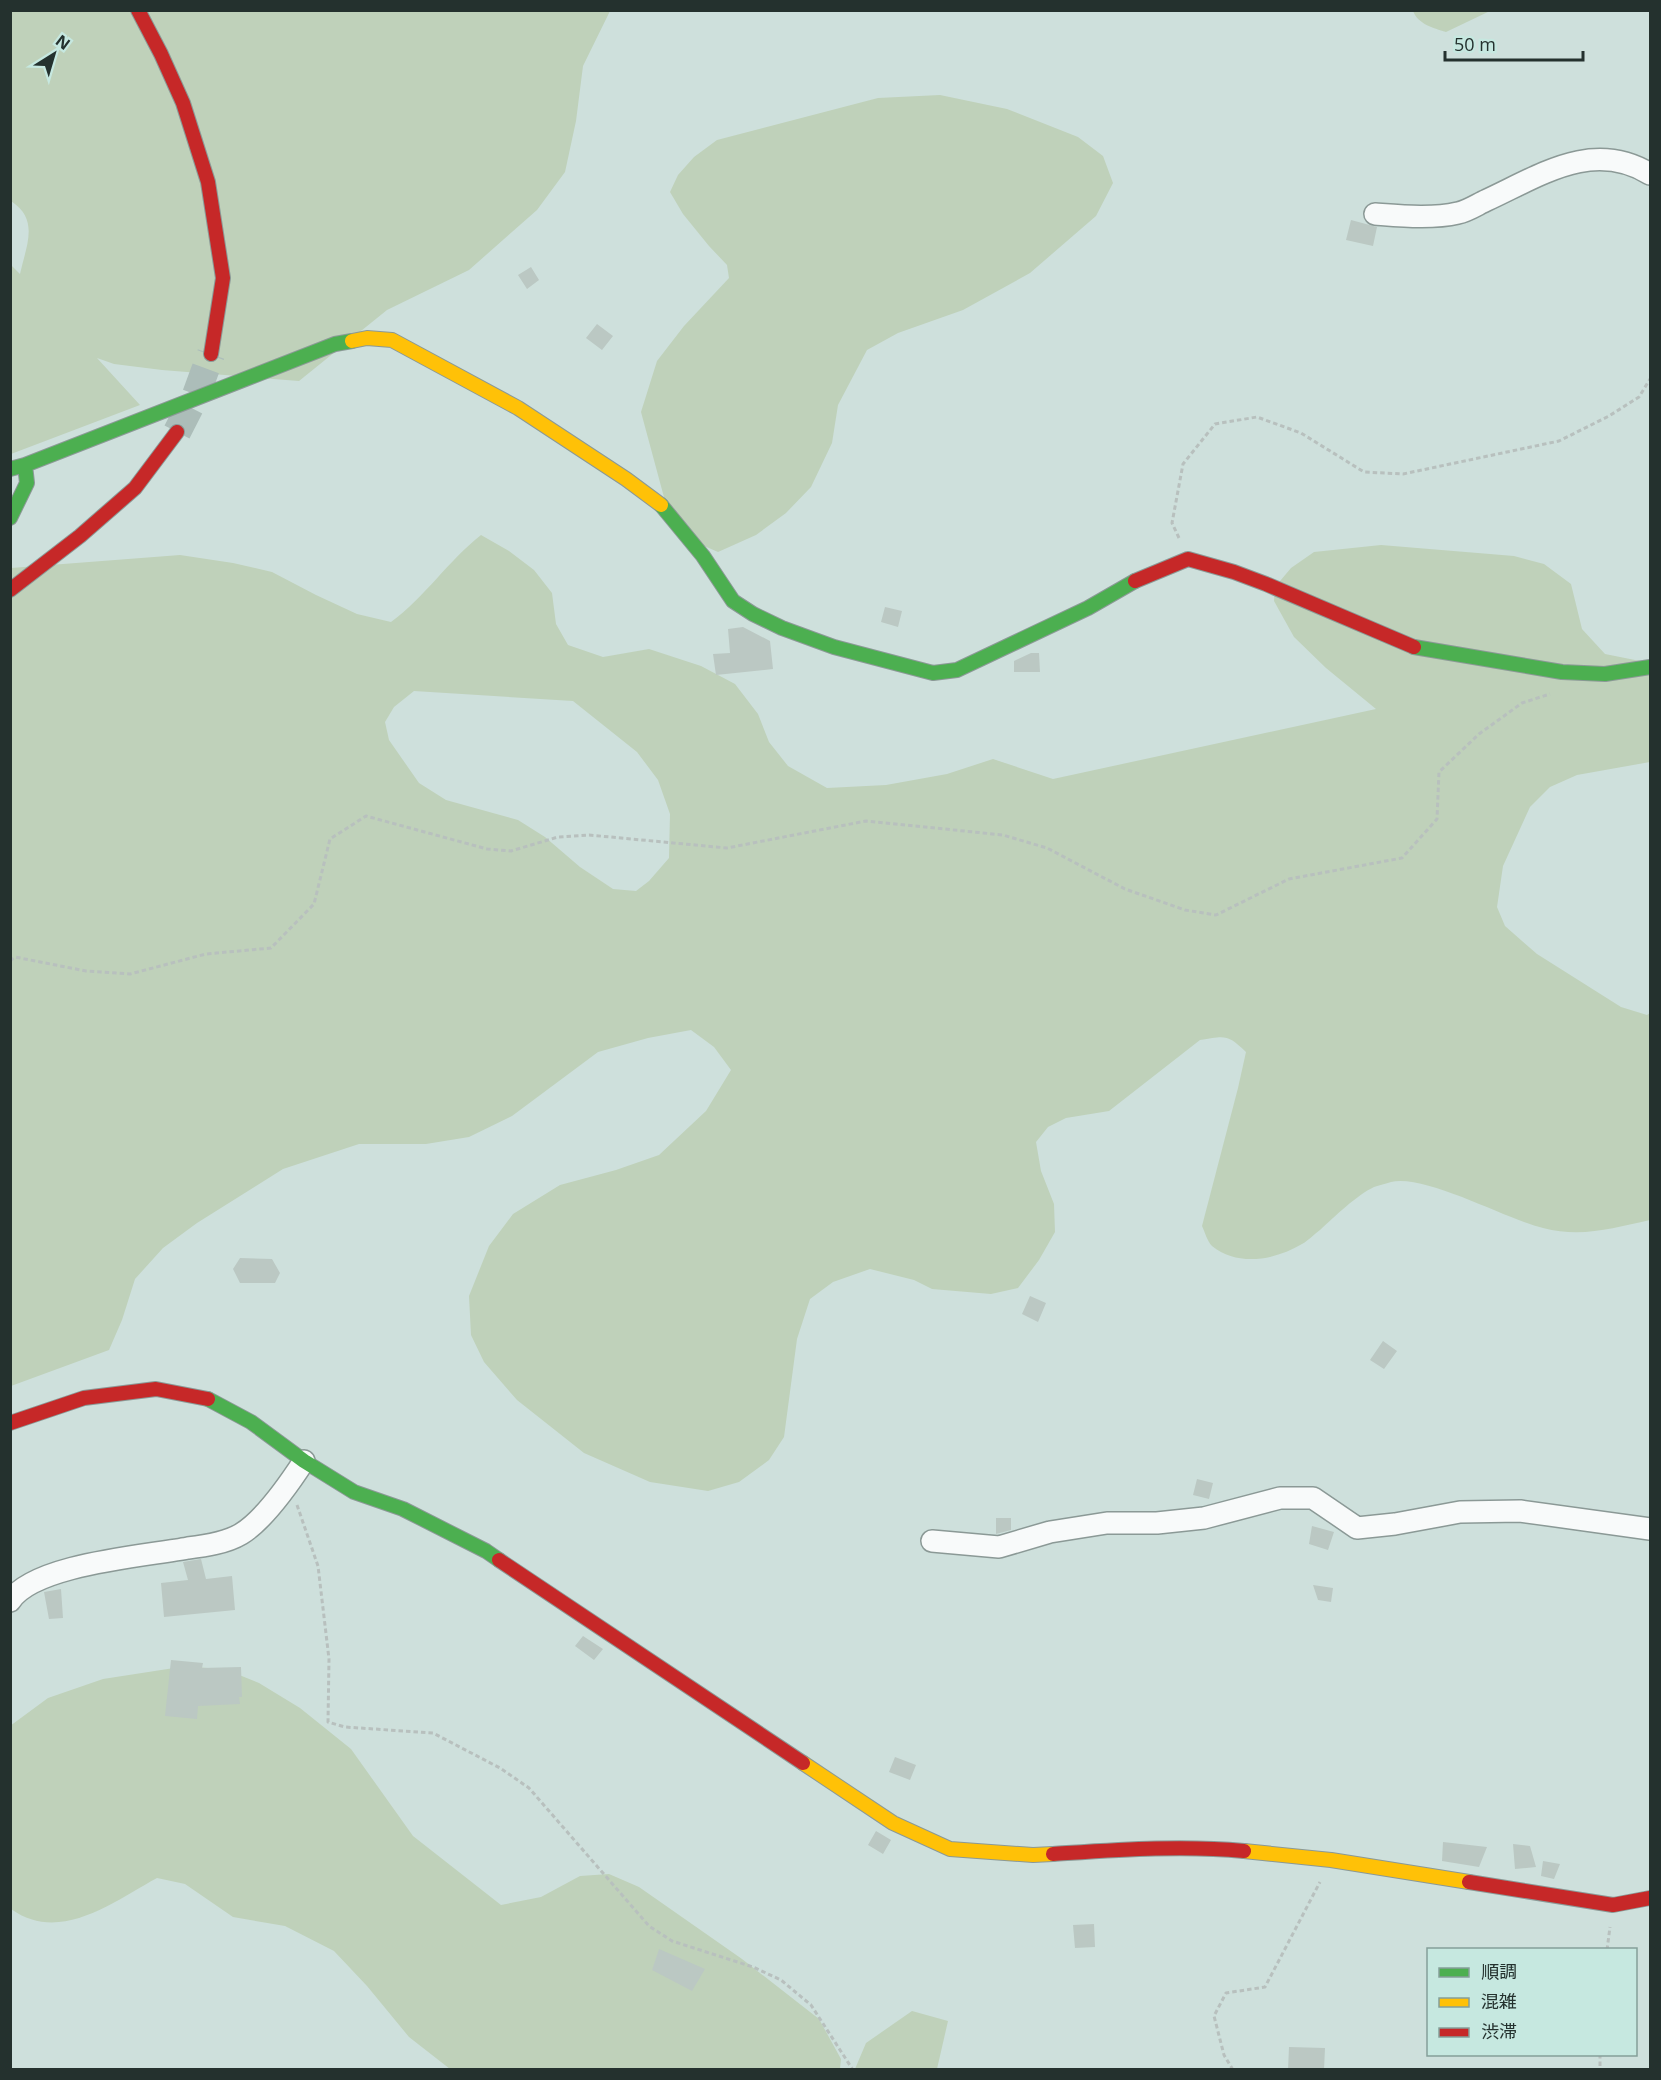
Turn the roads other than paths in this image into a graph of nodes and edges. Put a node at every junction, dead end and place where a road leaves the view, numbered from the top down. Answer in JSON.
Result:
{"nodes":[{"id":1,"x":138,"y":10,"type":"edge"},
{"id":2,"x":1650,"y":174,"type":"edge"},
{"id":3,"x":1376,"y":214,"type":"dead end"},
{"id":4,"x":211,"y":354,"type":"tunnel mouth"},
{"id":5,"x":177,"y":432,"type":"tunnel mouth"},
{"id":6,"x":26,"y":465,"type":"junction"},
{"id":7,"x":10,"y":469,"type":"edge"},
{"id":8,"x":10,"y":518,"type":"edge"},
{"id":9,"x":10,"y":590,"type":"edge"},
{"id":10,"x":1650,"y":667,"type":"edge"},
{"id":11,"x":10,"y":1423,"type":"edge"},
{"id":12,"x":304,"y":1461,"type":"junction"},
{"id":13,"x":1650,"y":1529,"type":"edge"},
{"id":14,"x":932,"y":1542,"type":"dead end"},
{"id":15,"x":10,"y":1601,"type":"edge"},
{"id":16,"x":1650,"y":1898,"type":"edge"}],
"edges":[{"from":1,"to":4,"type":"street"},
{"from":2,"to":3,"type":"street"},
{"from":5,"to":9,"type":"street"},
{"from":6,"to":7,"type":"street"},
{"from":6,"to":8,"type":"street"},
{"from":6,"to":10,"type":"street"},
{"from":11,"to":12,"type":"street"},
{"from":12,"to":15,"type":"street"},
{"from":12,"to":16,"type":"street"},
{"from":13,"to":14,"type":"street"}]}
